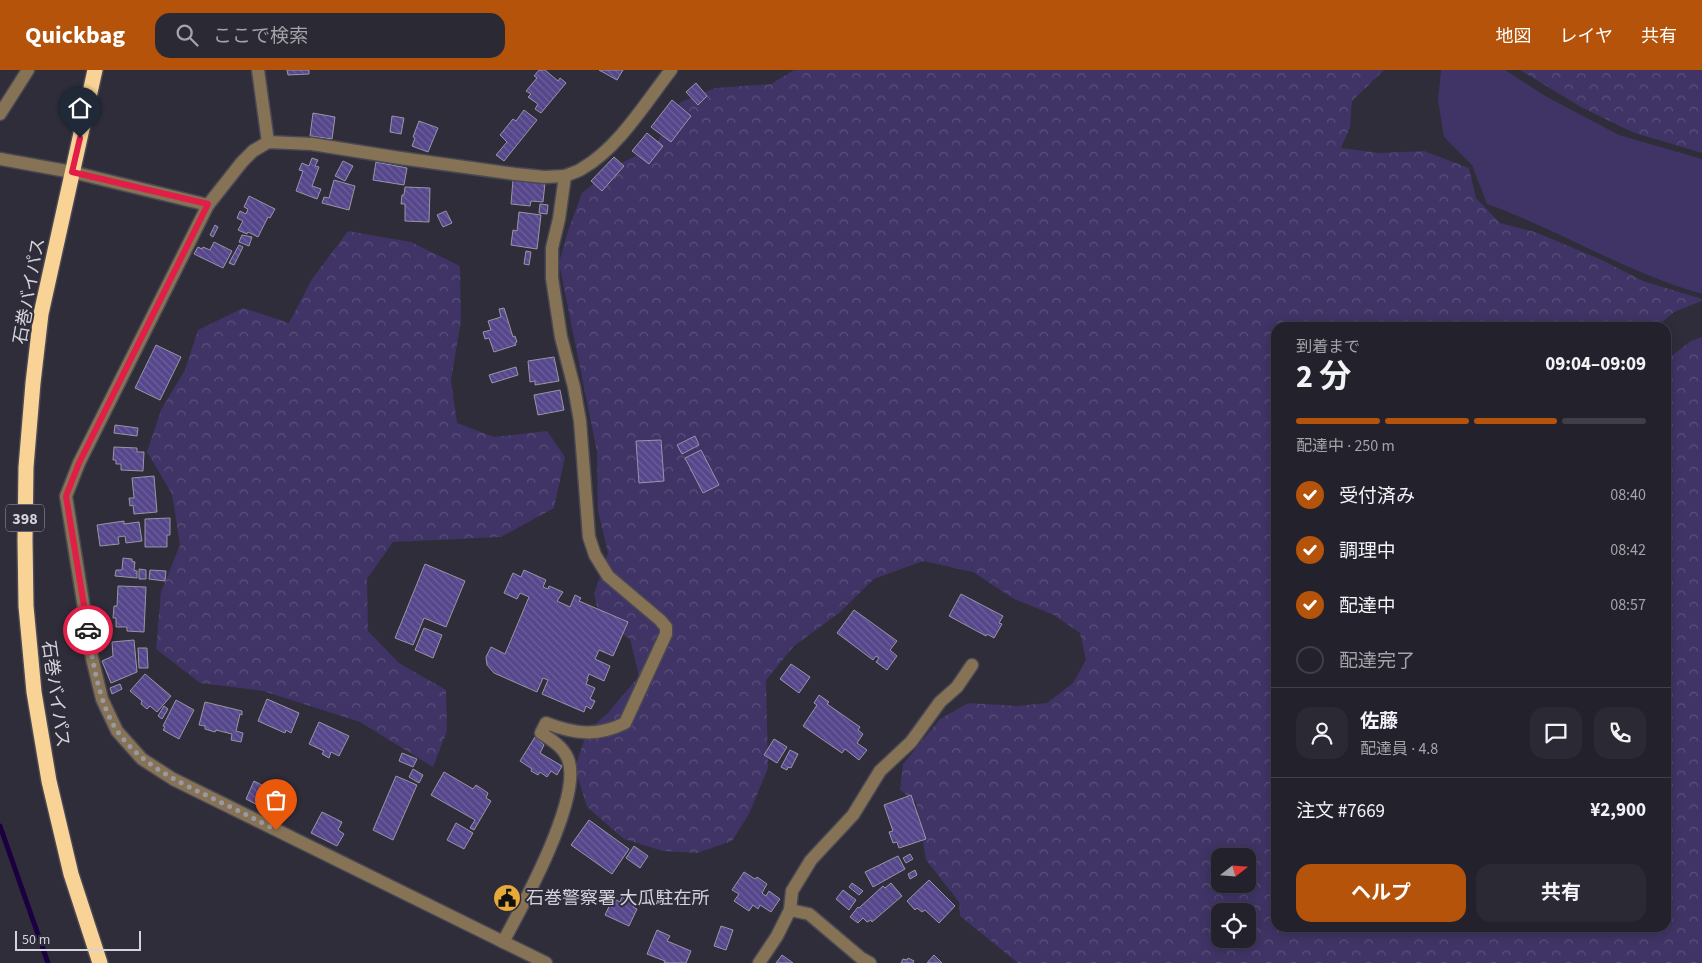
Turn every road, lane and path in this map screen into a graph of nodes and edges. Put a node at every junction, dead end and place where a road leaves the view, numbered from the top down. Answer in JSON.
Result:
{"nodes":[{"id":1,"x":28,"y":70,"type":"edge"},
{"id":2,"x":95,"y":70,"type":"edge"},
{"id":3,"x":258,"y":70,"type":"edge"},
{"id":4,"x":671,"y":70,"type":"edge"},
{"id":5,"x":0,"y":114,"type":"edge"},
{"id":6,"x":268,"y":142,"type":"junction"},
{"id":7,"x":0,"y":159,"type":"edge"},
{"id":8,"x":72,"y":172,"type":"junction"},
{"id":9,"x":566,"y":176,"type":"junction"},
{"id":10,"x":208,"y":204,"type":"junction"},
{"id":11,"x":972,"y":665,"type":"dead end"},
{"id":12,"x":790,"y":910,"type":"junction"},
{"id":13,"x":503,"y":942,"type":"junction"},
{"id":14,"x":100,"y":963,"type":"edge"},
{"id":15,"x":546,"y":963,"type":"edge"},
{"id":16,"x":759,"y":963,"type":"edge"},
{"id":17,"x":870,"y":963,"type":"edge"}],
"edges":[{"from":1,"to":5,"type":"street"},
{"from":2,"to":8,"type":"highway","name":"石巻バイパス","number":"398"},
{"from":3,"to":6,"type":"street"},
{"from":4,"to":9,"type":"street"},
{"from":6,"to":9,"type":"street"},
{"from":6,"to":10,"type":"street"},
{"from":7,"to":8,"type":"street"},
{"from":8,"to":10,"type":"street"},
{"from":8,"to":14,"type":"highway","name":"石巻バイパス","number":"398"},
{"from":9,"to":13,"type":"street"},
{"from":10,"to":13,"type":"street"},
{"from":11,"to":12,"type":"street"},
{"from":12,"to":16,"type":"street"},
{"from":12,"to":17,"type":"street"},
{"from":13,"to":15,"type":"street"}]}
